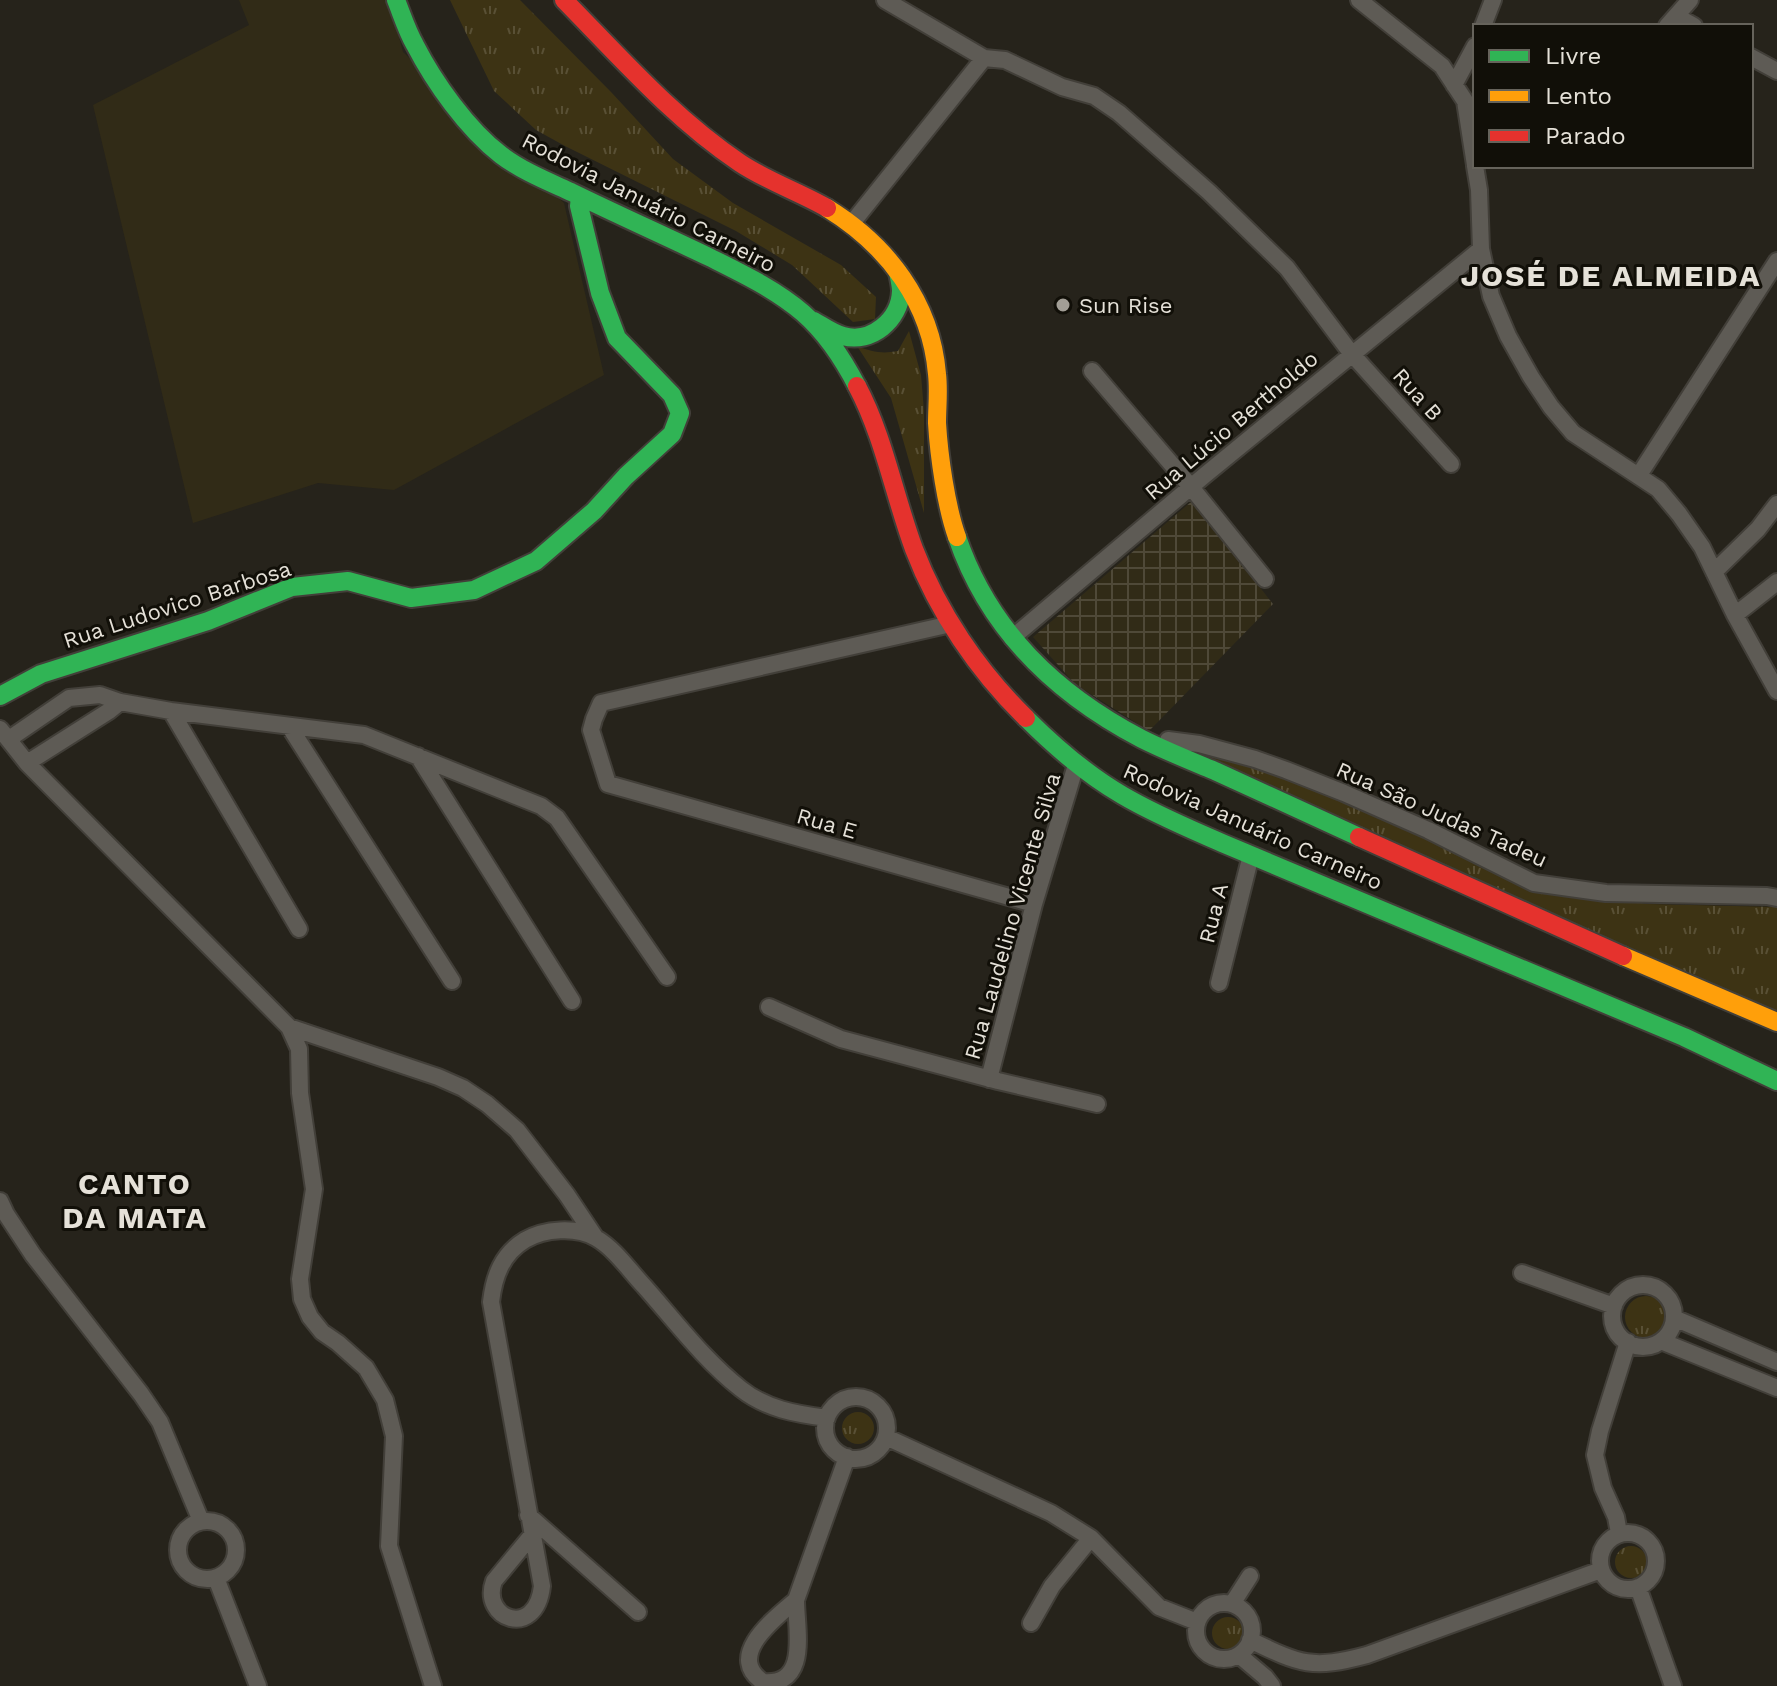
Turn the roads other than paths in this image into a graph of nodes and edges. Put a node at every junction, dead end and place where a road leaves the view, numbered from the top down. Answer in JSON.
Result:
{"nodes":[{"id":1,"x":396,"y":0,"type":"edge"},
{"id":2,"x":564,"y":0,"type":"edge"},
{"id":3,"x":885,"y":0,"type":"edge"},
{"id":4,"x":1359,"y":0,"type":"edge"},
{"id":5,"x":1493,"y":0,"type":"edge"},
{"id":6,"x":1690,"y":0,"type":"edge"},
{"id":7,"x":1671,"y":21,"type":"edge"},
{"id":8,"x":1484,"y":24,"type":"edge"},
{"id":9,"x":1473,"y":50,"type":"edge"},
{"id":10,"x":984,"y":58,"type":"junction"},
{"id":11,"x":1753,"y":58,"type":"edge"},
{"id":12,"x":1777,"y":71,"type":"edge"},
{"id":13,"x":1454,"y":85,"type":"junction"},
{"id":14,"x":1473,"y":152,"type":"edge"},
{"id":15,"x":1475,"y":168,"type":"edge"},
{"id":16,"x":580,"y":197,"type":"junction"},
{"id":17,"x":852,"y":223,"type":"junction"},
{"id":18,"x":1481,"y":249,"type":"junction"},
{"id":19,"x":1777,"y":261,"type":"edge"},
{"id":20,"x":898,"y":271,"type":"junction"},
{"id":21,"x":806,"y":316,"type":"junction"},
{"id":22,"x":1351,"y":353,"type":"junction"},
{"id":23,"x":1092,"y":371,"type":"dead end"},
{"id":24,"x":1451,"y":464,"type":"dead end"},
{"id":25,"x":1639,"y":475,"type":"junction"},
{"id":26,"x":1191,"y":487,"type":"junction"},
{"id":27,"x":1777,"y":504,"type":"edge"},
{"id":28,"x":1714,"y":572,"type":"junction"},
{"id":29,"x":1265,"y":579,"type":"dead end"},
{"id":30,"x":1777,"y":582,"type":"edge"},
{"id":31,"x":1735,"y":615,"type":"junction"},
{"id":32,"x":951,"y":624,"type":"junction"},
{"id":33,"x":1012,"y":638,"type":"junction"},
{"id":34,"x":1777,"y":691,"type":"edge"},
{"id":35,"x":0,"y":696,"type":"edge"},
{"id":36,"x":120,"y":702,"type":"junction"},
{"id":37,"x":171,"y":711,"type":"junction"},
{"id":38,"x":289,"y":726,"type":"junction"},
{"id":39,"x":5,"y":734,"type":"edge"},
{"id":40,"x":1143,"y":739,"type":"junction"},
{"id":41,"x":418,"y":756,"type":"junction"},
{"id":42,"x":27,"y":763,"type":"junction"},
{"id":43,"x":1076,"y":765,"type":"junction"},
{"id":44,"x":1251,"y":855,"type":"junction"},
{"id":45,"x":1777,"y":898,"type":"edge"},
{"id":46,"x":1034,"y":904,"type":"junction"},
{"id":47,"x":299,"y":929,"type":"dead end"},
{"id":48,"x":667,"y":977,"type":"dead end"},
{"id":49,"x":452,"y":981,"type":"dead end"},
{"id":50,"x":1219,"y":983,"type":"dead end"},
{"id":51,"x":572,"y":1001,"type":"dead end"},
{"id":52,"x":769,"y":1007,"type":"dead end"},
{"id":53,"x":1777,"y":1022,"type":"edge"},
{"id":54,"x":289,"y":1027,"type":"junction"},
{"id":55,"x":989,"y":1079,"type":"junction"},
{"id":56,"x":1777,"y":1081,"type":"edge"},
{"id":57,"x":1097,"y":1104,"type":"dead end"},
{"id":58,"x":0,"y":1201,"type":"edge"},
{"id":59,"x":595,"y":1237,"type":"junction"},
{"id":60,"x":1522,"y":1273,"type":"dead end"},
{"id":61,"x":1614,"y":1306,"type":"junction"},
{"id":62,"x":1674,"y":1318,"type":"junction"},
{"id":63,"x":1661,"y":1341,"type":"junction"},
{"id":64,"x":1628,"y":1342,"type":"junction"},
{"id":65,"x":1777,"y":1362,"type":"edge"},
{"id":66,"x":1777,"y":1388,"type":"edge"},
{"id":67,"x":827,"y":1418,"type":"junction"},
{"id":68,"x":886,"y":1437,"type":"junction"},
{"id":69,"x":847,"y":1457,"type":"junction"},
{"id":70,"x":528,"y":1515,"type":"junction"},
{"id":71,"x":201,"y":1521,"type":"junction"},
{"id":72,"x":1619,"y":1533,"type":"junction"},
{"id":73,"x":532,"y":1535,"type":"junction"},
{"id":74,"x":1091,"y":1538,"type":"junction"},
{"id":75,"x":1601,"y":1570,"type":"junction"},
{"id":76,"x":1250,"y":1576,"type":"dead end"},
{"id":77,"x":216,"y":1578,"type":"junction"},
{"id":78,"x":1638,"y":1587,"type":"junction"},
{"id":79,"x":796,"y":1600,"type":"junction"},
{"id":80,"x":1232,"y":1604,"type":"junction"},
{"id":81,"x":638,"y":1612,"type":"dead end"},
{"id":82,"x":1197,"y":1622,"type":"junction"},
{"id":83,"x":1031,"y":1623,"type":"dead end"},
{"id":84,"x":1250,"y":1640,"type":"junction"},
{"id":85,"x":1239,"y":1655,"type":"junction"},
{"id":86,"x":258,"y":1686,"type":"edge"},
{"id":87,"x":433,"y":1686,"type":"edge"},
{"id":88,"x":1272,"y":1686,"type":"edge"},
{"id":89,"x":1673,"y":1686,"type":"edge"}],
"edges":[{"from":1,"to":16,"type":"main road","name":"Rodovia Januário Carneiro"},
{"from":2,"to":17,"type":"main road","name":"Rodovia Januário Carneiro"},
{"from":3,"to":10,"type":"street","name":"Rua B"},
{"from":4,"to":13,"type":"street"},
{"from":5,"to":8,"type":"street"},
{"from":6,"to":7,"type":"street"},
{"from":9,"to":13,"type":"street"},
{"from":10,"to":17,"type":"street"},
{"from":10,"to":22,"type":"street","name":"Rua B"},
{"from":11,"to":12,"type":"street"},
{"from":13,"to":14,"type":"street"},
{"from":15,"to":18,"type":"street"},
{"from":16,"to":21,"type":"main road","name":"Rodovia Januário Carneiro"},
{"from":16,"to":35,"type":"main road","name":"Rua Ludovico Barbosa"},
{"from":17,"to":20,"type":"main road","name":"Rodovia Januário Carneiro"},
{"from":18,"to":22,"type":"street","name":"Rua Lúcio Bertholdo"},
{"from":18,"to":25,"type":"street"},
{"from":19,"to":25,"type":"street"},
{"from":20,"to":21,"type":"main road"},
{"from":20,"to":33,"type":"main road","name":"Rodovia Januário Carneiro"},
{"from":21,"to":32,"type":"main road","name":"Rodovia Januário Carneiro"},
{"from":22,"to":24,"type":"street","name":"Rua B"},
{"from":22,"to":26,"type":"street","name":"Rua Lúcio Bertholdo"},
{"from":23,"to":26,"type":"street"},
{"from":25,"to":28,"type":"street"},
{"from":26,"to":29,"type":"street"},
{"from":26,"to":33,"type":"street","name":"Rua Lúcio Bertholdo"},
{"from":27,"to":28,"type":"street"},
{"from":28,"to":31,"type":"street"},
{"from":30,"to":31,"type":"street"},
{"from":31,"to":34,"type":"street"},
{"from":32,"to":43,"type":"main road","name":"Rodovia Januário Carneiro"},
{"from":32,"to":46,"type":"street","name":"Rua E"},
{"from":33,"to":40,"type":"main road","name":"Rodovia Januário Carneiro"},
{"from":36,"to":37,"type":"street"},
{"from":36,"to":39,"type":"street"},
{"from":36,"to":42,"type":"street"},
{"from":37,"to":38,"type":"street"},
{"from":37,"to":47,"type":"street"},
{"from":38,"to":41,"type":"street"},
{"from":38,"to":49,"type":"street"},
{"from":39,"to":42,"type":"street"},
{"from":40,"to":45,"type":"street","name":"Rua São Judas Tadeu"},
{"from":40,"to":53,"type":"main road","name":"Rodovia Januário Carneiro"},
{"from":41,"to":48,"type":"street"},
{"from":41,"to":51,"type":"street"},
{"from":42,"to":54,"type":"street"},
{"from":43,"to":44,"type":"main road","name":"Rodovia Januário Carneiro"},
{"from":43,"to":46,"type":"street","name":"Rua Laudelino Vicente Silva"},
{"from":44,"to":50,"type":"street","name":"Rua A"},
{"from":44,"to":56,"type":"main road","name":"Rodovia Januário Carneiro"},
{"from":46,"to":55,"type":"street","name":"Rua Laudelino Vicente Silva"},
{"from":52,"to":55,"type":"street"},
{"from":54,"to":59,"type":"street"},
{"from":54,"to":87,"type":"street"},
{"from":55,"to":57,"type":"street"},
{"from":58,"to":71,"type":"street"},
{"from":59,"to":67,"type":"street"},
{"from":59,"to":70,"type":"street"},
{"from":60,"to":61,"type":"street"},
{"from":61,"to":62,"type":"street"},
{"from":61,"to":64,"type":"street"},
{"from":62,"to":63,"type":"street"},
{"from":62,"to":65,"type":"street"},
{"from":63,"to":64,"type":"street"},
{"from":63,"to":66,"type":"street"},
{"from":64,"to":72,"type":"street"},
{"from":67,"to":68,"type":"street"},
{"from":67,"to":69,"type":"street"},
{"from":68,"to":69,"type":"street"},
{"from":68,"to":74,"type":"street"},
{"from":69,"to":79,"type":"street"},
{"from":70,"to":73,"type":"street"},
{"from":70,"to":81,"type":"street"},
{"from":71,"to":77,"type":"street"},
{"from":71,"to":77,"type":"street"},
{"from":72,"to":75,"type":"street"},
{"from":72,"to":78,"type":"street"},
{"from":73,"to":73,"type":"street"},
{"from":74,"to":82,"type":"street"},
{"from":74,"to":83,"type":"street"},
{"from":75,"to":78,"type":"street"},
{"from":75,"to":84,"type":"street"},
{"from":76,"to":80,"type":"street"},
{"from":77,"to":86,"type":"street"},
{"from":78,"to":89,"type":"street"},
{"from":79,"to":79,"type":"street"},
{"from":80,"to":82,"type":"street"},
{"from":80,"to":84,"type":"street"},
{"from":82,"to":85,"type":"street"},
{"from":84,"to":85,"type":"street"},
{"from":85,"to":88,"type":"street"}]}
